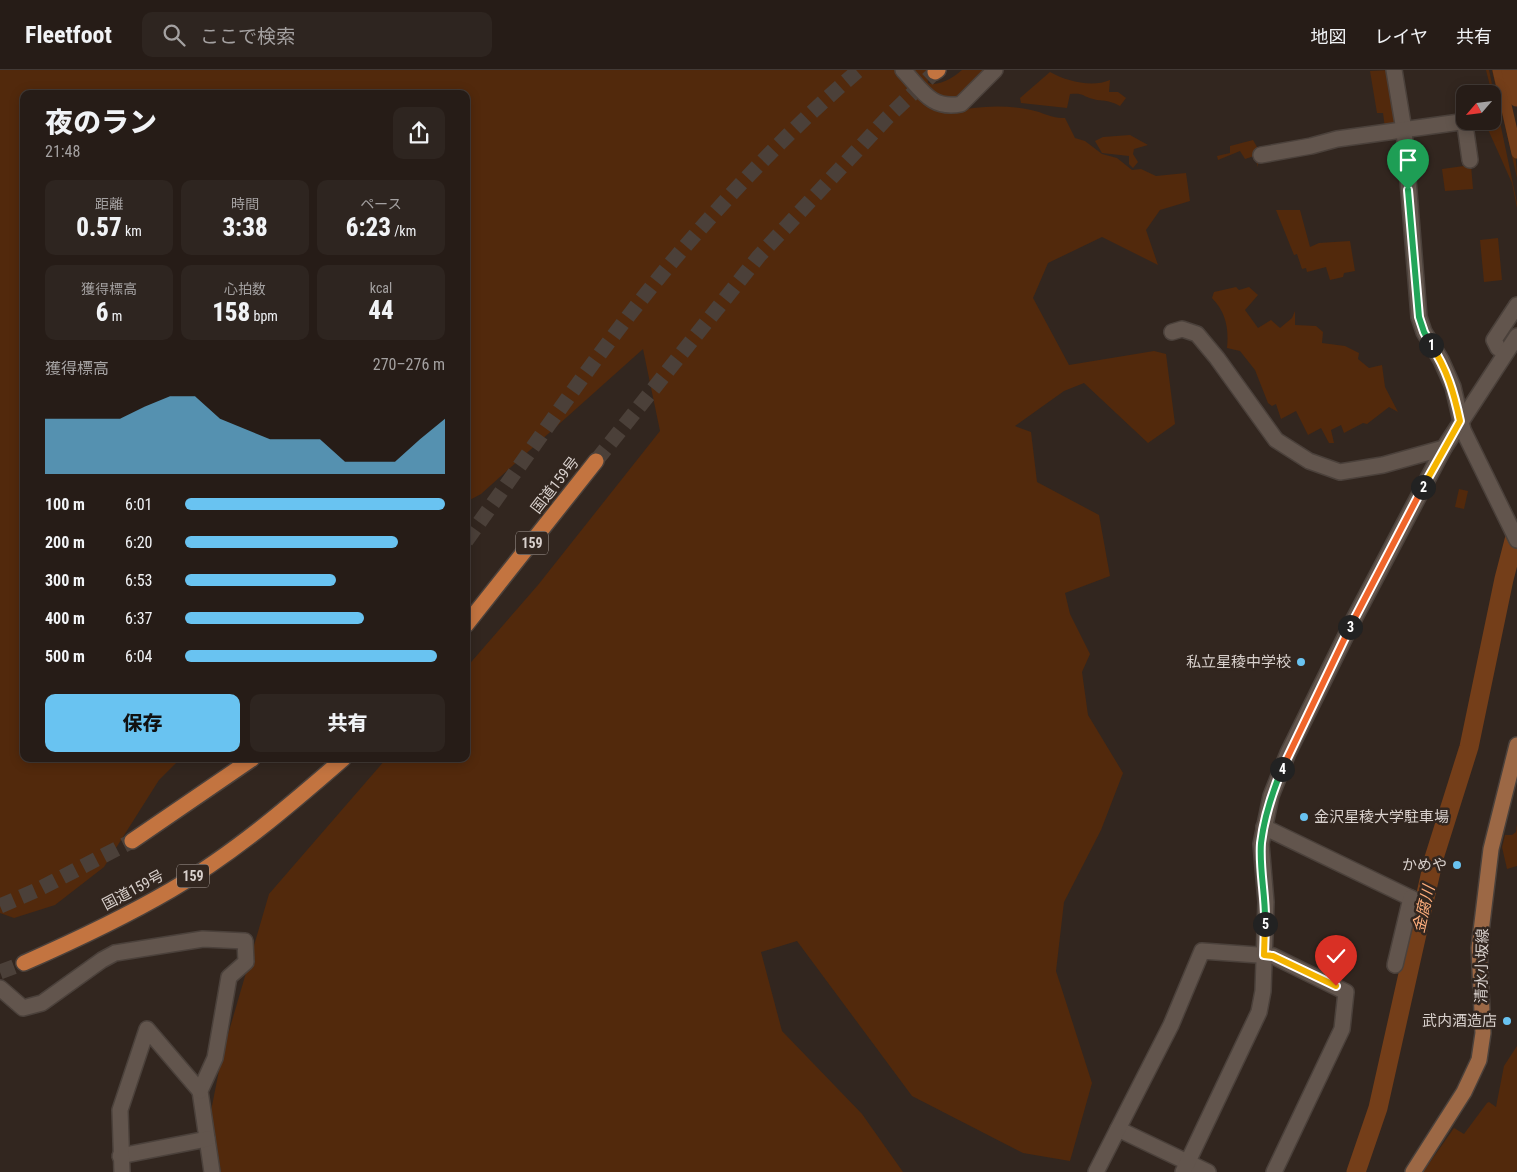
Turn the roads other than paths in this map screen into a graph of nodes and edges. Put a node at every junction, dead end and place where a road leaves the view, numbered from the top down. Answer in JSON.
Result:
{"nodes":[{"id":1,"x":903,"y":70,"type":"edge"},
{"id":2,"x":995,"y":70,"type":"edge"},
{"id":3,"x":1394,"y":70,"type":"edge"},
{"id":4,"x":1404,"y":130,"type":"junction"},
{"id":5,"x":1261,"y":156,"type":"dead end"},
{"id":6,"x":1470,"y":160,"type":"dead end"},
{"id":7,"x":1517,"y":306,"type":"edge"},
{"id":8,"x":1172,"y":332,"type":"dead end"},
{"id":9,"x":1517,"y":336,"type":"edge"},
{"id":10,"x":1505,"y":353,"type":"junction"},
{"id":11,"x":1460,"y":421,"type":"junction"},
{"id":12,"x":1444,"y":448,"type":"junction"},
{"id":13,"x":596,"y":461,"type":"tunnel mouth"},
{"id":14,"x":1517,"y":540,"type":"edge"},
{"id":15,"x":470,"y":620,"type":"edge"},
{"id":16,"x":1517,"y":745,"type":"edge"},
{"id":17,"x":248,"y":762,"type":"edge"},
{"id":18,"x":339,"y":762,"type":"edge"},
{"id":19,"x":1514,"y":766,"type":"edge"},
{"id":20,"x":1264,"y":827,"type":"junction"},
{"id":21,"x":132,"y":841,"type":"tunnel mouth"},
{"id":22,"x":1264,"y":955,"type":"junction"},
{"id":23,"x":24,"y":963,"type":"tunnel mouth"},
{"id":24,"x":1395,"y":965,"type":"dead end"},
{"id":25,"x":0,"y":988,"type":"edge"},
{"id":26,"x":200,"y":1091,"type":"junction"},
{"id":27,"x":1118,"y":1128,"type":"junction"},
{"id":28,"x":207,"y":1139,"type":"junction"},
{"id":29,"x":120,"y":1156,"type":"junction"},
{"id":30,"x":1185,"y":1168,"type":"edge"},
{"id":31,"x":122,"y":1172,"type":"edge"},
{"id":32,"x":212,"y":1172,"type":"edge"},
{"id":33,"x":1096,"y":1172,"type":"edge"},
{"id":34,"x":1208,"y":1172,"type":"edge"},
{"id":35,"x":1274,"y":1172,"type":"edge"},
{"id":36,"x":1413,"y":1172,"type":"edge"}],
"edges":[{"from":1,"to":2,"type":"street"},
{"from":3,"to":4,"type":"street"},
{"from":4,"to":5,"type":"street"},
{"from":4,"to":6,"type":"street"},
{"from":4,"to":11,"type":"street"},
{"from":7,"to":10,"type":"street"},
{"from":8,"to":12,"type":"street"},
{"from":9,"to":10,"type":"street"},
{"from":10,"to":11,"type":"street"},
{"from":11,"to":12,"type":"street"},
{"from":11,"to":14,"type":"street"},
{"from":12,"to":20,"type":"street"},
{"from":13,"to":15,"type":"highway","name":"国道159号","number":"159"},
{"from":16,"to":19,"type":"main road","name":"清水小坂線"},
{"from":17,"to":21,"type":"highway"},
{"from":18,"to":23,"type":"highway","name":"国道159号","number":"159"},
{"from":19,"to":36,"type":"main road","name":"清水小坂線"},
{"from":20,"to":22,"type":"street"},
{"from":20,"to":24,"type":"street"},
{"from":22,"to":27,"type":"street"},
{"from":22,"to":30,"type":"street"},
{"from":22,"to":35,"type":"street"},
{"from":25,"to":26,"type":"street"},
{"from":26,"to":28,"type":"street"},
{"from":26,"to":29,"type":"street"},
{"from":27,"to":30,"type":"street"},
{"from":27,"to":33,"type":"street"},
{"from":28,"to":29,"type":"street"},
{"from":28,"to":32,"type":"street"},
{"from":29,"to":31,"type":"street"},
{"from":30,"to":34,"type":"street"}]}
